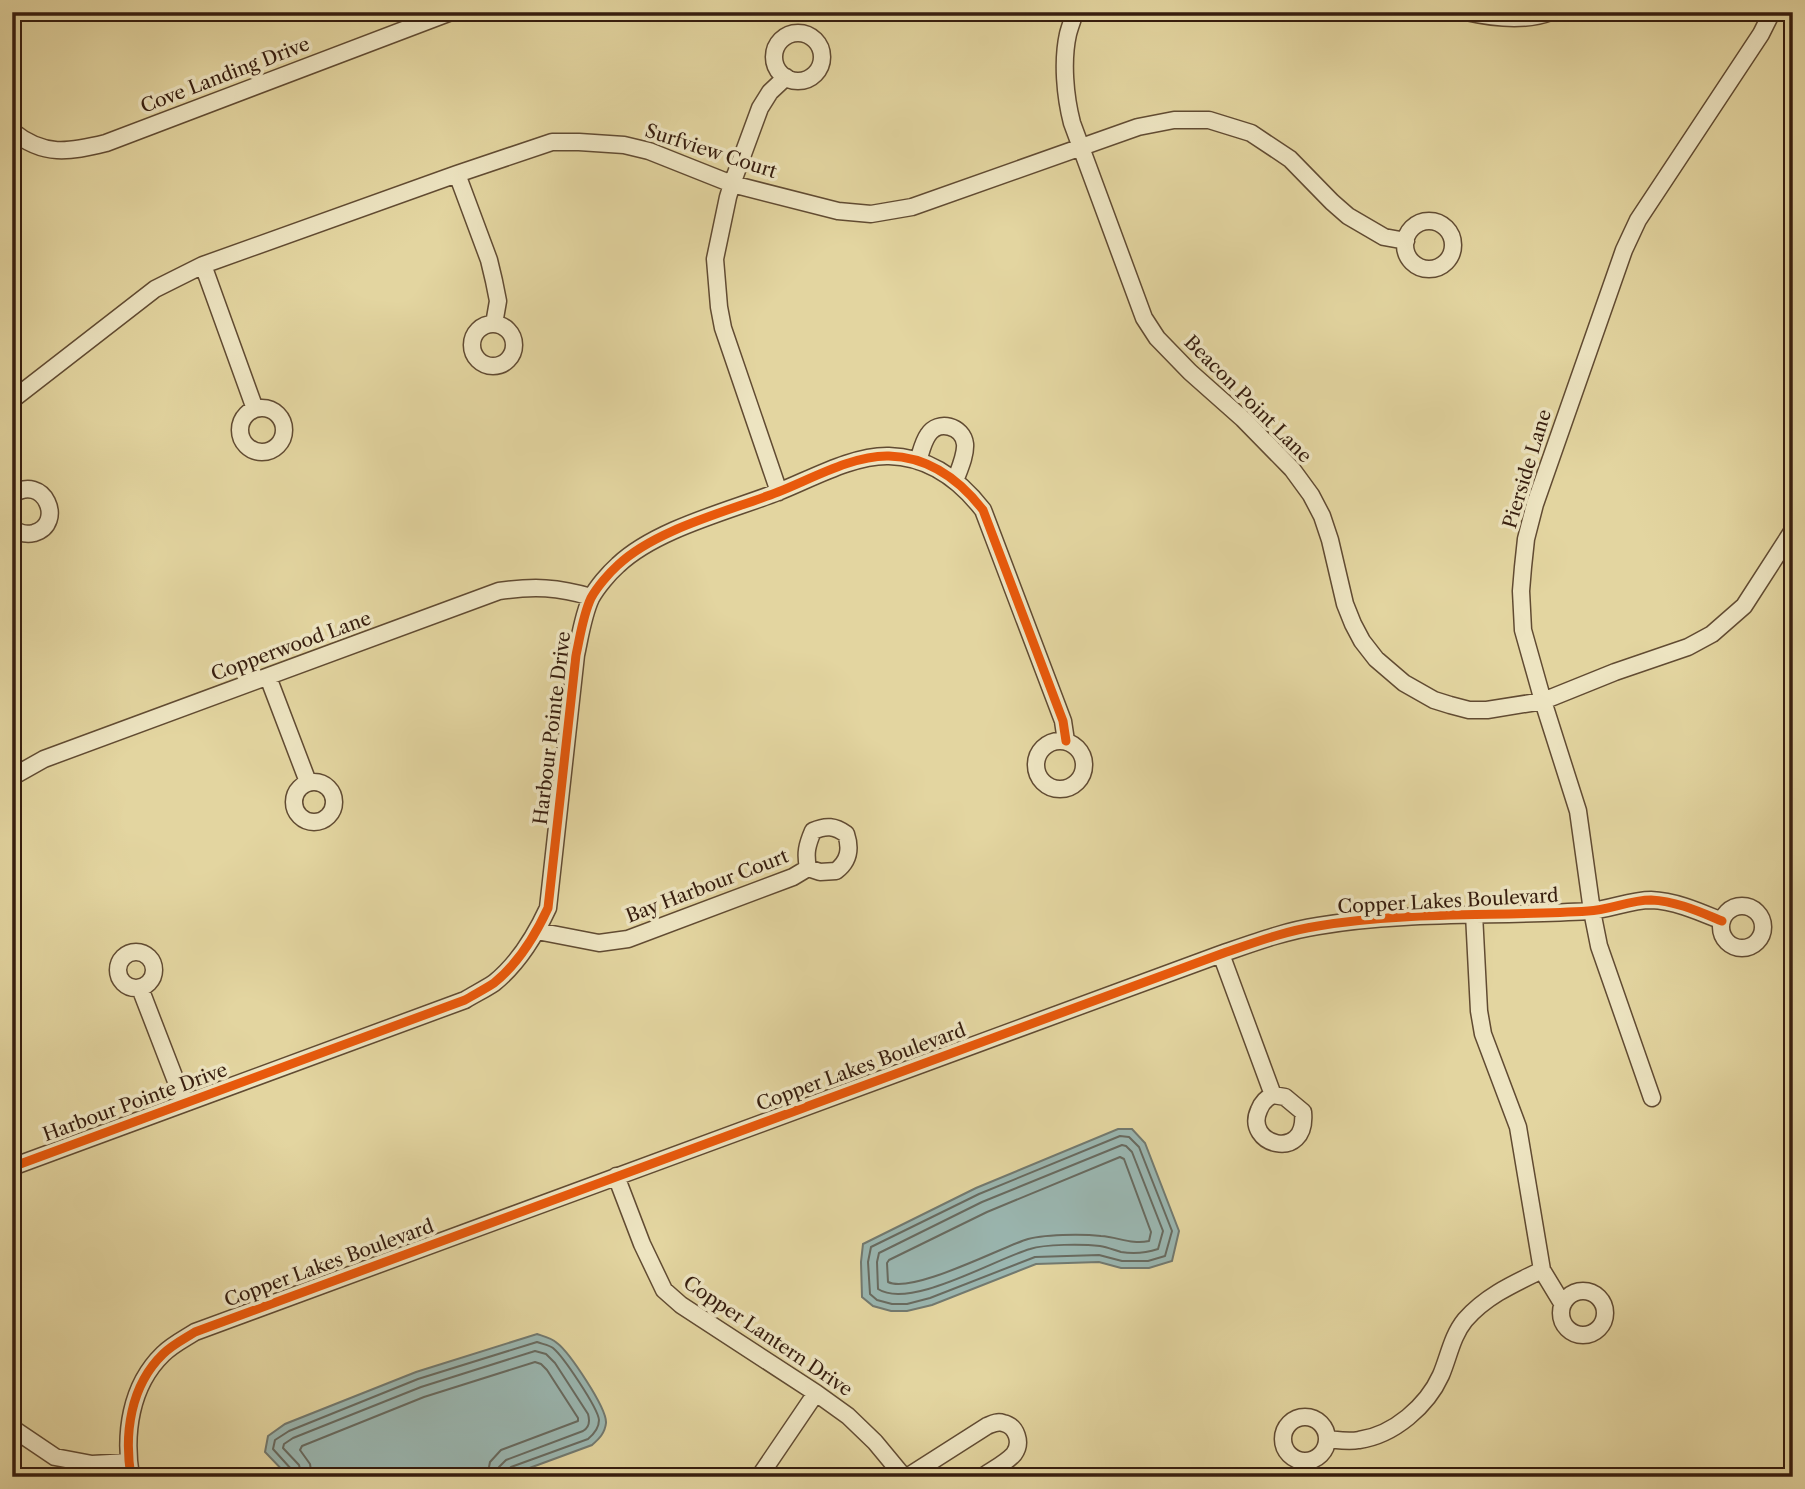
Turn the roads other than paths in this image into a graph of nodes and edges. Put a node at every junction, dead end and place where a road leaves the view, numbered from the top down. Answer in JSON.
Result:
{"nodes":[{"id":1,"x":452,"y":12,"type":"edge"},
{"id":2,"x":1076,"y":12,"type":"edge"},
{"id":3,"x":1466,"y":12,"type":"edge"},
{"id":4,"x":1551,"y":12,"type":"edge"},
{"id":5,"x":1772,"y":12,"type":"edge"},
{"id":6,"x":786,"y":77,"type":"dead end"},
{"id":7,"x":12,"y":131,"type":"edge"},
{"id":8,"x":1080,"y":147,"type":"junction"},
{"id":9,"x":457,"y":174,"type":"junction"},
{"id":10,"x":732,"y":184,"type":"junction"},
{"id":11,"x":1406,"y":241,"type":"dead end"},
{"id":12,"x":202,"y":265,"type":"junction"},
{"id":13,"x":494,"y":324,"type":"dead end"},
{"id":14,"x":12,"y":400,"type":"edge"},
{"id":15,"x":255,"y":409,"type":"dead end"},
{"id":16,"x":918,"y":461,"type":"junction"},
{"id":17,"x":955,"y":481,"type":"junction"},
{"id":18,"x":13,"y":492,"type":"edge"},
{"id":19,"x":779,"y":492,"type":"junction"},
{"id":20,"x":12,"y":528,"type":"edge"},
{"id":21,"x":1793,"y":530,"type":"edge"},
{"id":22,"x":592,"y":597,"type":"junction"},
{"id":23,"x":268,"y":677,"type":"junction"},
{"id":24,"x":1543,"y":701,"type":"junction"},
{"id":25,"x":1066,"y":741,"type":"dead end"},
{"id":26,"x":12,"y":777,"type":"edge"},
{"id":27,"x":307,"y":782,"type":"dead end"},
{"id":28,"x":808,"y":868,"type":"dead end"},
{"id":29,"x":1592,"y":911,"type":"junction"},
{"id":30,"x":1474,"y":914,"type":"junction"},
{"id":31,"x":1722,"y":921,"type":"dead end"},
{"id":32,"x":537,"y":931,"type":"junction"},
{"id":33,"x":1221,"y":954,"type":"junction"},
{"id":34,"x":140,"y":988,"type":"dead end"},
{"id":35,"x":1273,"y":1095,"type":"dead end"},
{"id":36,"x":1652,"y":1098,"type":"dead end"},
{"id":37,"x":184,"y":1102,"type":"junction"},
{"id":38,"x":12,"y":1167,"type":"edge"},
{"id":39,"x":616,"y":1176,"type":"junction"},
{"id":40,"x":1542,"y":1270,"type":"junction"},
{"id":41,"x":1562,"y":1303,"type":"dead end"},
{"id":42,"x":816,"y":1393,"type":"junction"},
{"id":43,"x":12,"y":1428,"type":"edge"},
{"id":44,"x":1327,"y":1439,"type":"dead end"},
{"id":45,"x":130,"y":1469,"type":"edge"},
{"id":46,"x":759,"y":1477,"type":"edge"},
{"id":47,"x":905,"y":1477,"type":"edge"},
{"id":48,"x":982,"y":1477,"type":"edge"}],
"edges":[{"from":1,"to":7,"type":"street","name":"Cove Landing Drive"},
{"from":2,"to":8,"type":"street","name":"Beacon Point Lane"},
{"from":3,"to":4,"type":"street"},
{"from":5,"to":24,"type":"street","name":"Pierside Lane"},
{"from":6,"to":10,"type":"street"},
{"from":8,"to":10,"type":"street","name":"Surfview Court"},
{"from":8,"to":11,"type":"street","name":"Surfview Court"},
{"from":8,"to":24,"type":"street","name":"Beacon Point Lane"},
{"from":9,"to":10,"type":"street","name":"Surfview Court"},
{"from":9,"to":12,"type":"street","name":"Surfview Court"},
{"from":9,"to":13,"type":"street"},
{"from":10,"to":19,"type":"street"},
{"from":12,"to":14,"type":"street","name":"Surfview Court"},
{"from":12,"to":15,"type":"street"},
{"from":16,"to":17,"type":"street","name":"Harbour Pointe Drive"},
{"from":16,"to":17,"type":"street"},
{"from":16,"to":19,"type":"street","name":"Harbour Pointe Drive"},
{"from":17,"to":25,"type":"street","name":"Harbour Pointe Drive"},
{"from":18,"to":20,"type":"street"},
{"from":19,"to":22,"type":"street","name":"Harbour Pointe Drive"},
{"from":21,"to":24,"type":"street","name":"Beacon Point Lane"},
{"from":22,"to":23,"type":"street","name":"Copperwood Lane"},
{"from":22,"to":32,"type":"street","name":"Harbour Pointe Drive"},
{"from":23,"to":26,"type":"street","name":"Copperwood Lane"},
{"from":23,"to":27,"type":"street"},
{"from":24,"to":29,"type":"street","name":"Pierside Lane"},
{"from":28,"to":32,"type":"street","name":"Bay Harbour Court"},
{"from":29,"to":30,"type":"street","name":"Copper Lakes Boulevard"},
{"from":29,"to":31,"type":"street","name":"Copper Lakes Boulevard"},
{"from":29,"to":36,"type":"street","name":"Pierside Lane"},
{"from":30,"to":33,"type":"street","name":"Copper Lakes Boulevard"},
{"from":30,"to":40,"type":"street"},
{"from":32,"to":37,"type":"street","name":"Harbour Pointe Drive"},
{"from":33,"to":35,"type":"street"},
{"from":33,"to":39,"type":"street","name":"Copper Lakes Boulevard"},
{"from":34,"to":37,"type":"street"},
{"from":37,"to":38,"type":"street","name":"Harbour Pointe Drive"},
{"from":39,"to":42,"type":"street","name":"Copper Lantern Drive"},
{"from":39,"to":45,"type":"street","name":"Copper Lakes Boulevard"},
{"from":40,"to":41,"type":"street"},
{"from":40,"to":44,"type":"street"},
{"from":42,"to":46,"type":"street"},
{"from":42,"to":47,"type":"street","name":"Copper Lantern Drive"},
{"from":43,"to":45,"type":"street"},
{"from":47,"to":48,"type":"street"}]}
